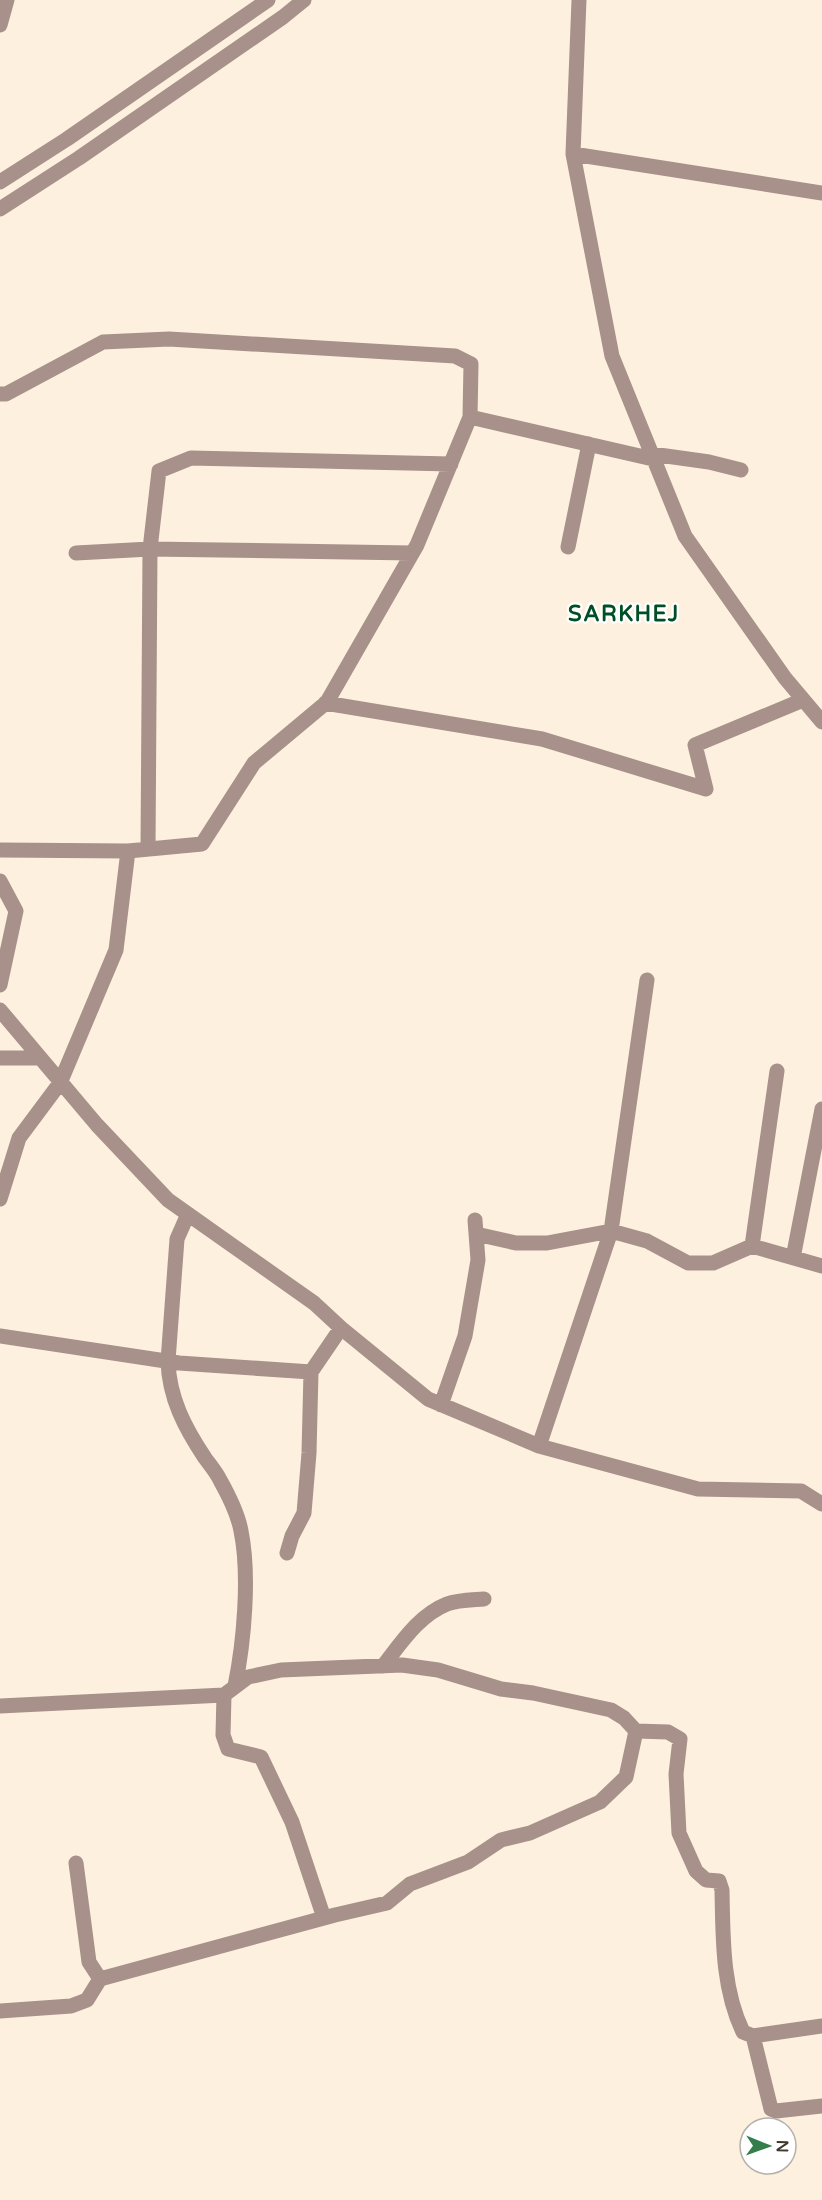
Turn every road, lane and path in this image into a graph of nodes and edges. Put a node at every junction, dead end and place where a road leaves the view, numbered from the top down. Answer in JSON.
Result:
{"nodes":[{"id":1,"x":7,"y":0,"type":"edge"},
{"id":2,"x":268,"y":0,"type":"edge"},
{"id":3,"x":304,"y":0,"type":"edge"},
{"id":4,"x":579,"y":0,"type":"edge"},
{"id":5,"x":0,"y":25,"type":"edge"},
{"id":6,"x":573,"y":154,"type":"junction"},
{"id":7,"x":0,"y":182,"type":"edge"},
{"id":8,"x":822,"y":193,"type":"edge"},
{"id":9,"x":0,"y":208,"type":"edge"},
{"id":10,"x":0,"y":394,"type":"edge"},
{"id":11,"x":470,"y":417,"type":"junction"},
{"id":12,"x":589,"y":444,"type":"junction"},
{"id":13,"x":653,"y":456,"type":"junction"},
{"id":14,"x":451,"y":464,"type":"junction"},
{"id":15,"x":741,"y":470,"type":"dead end"},
{"id":16,"x":568,"y":546,"type":"dead end"},
{"id":17,"x":150,"y":549,"type":"junction"},
{"id":18,"x":76,"y":553,"type":"dead end"},
{"id":19,"x":412,"y":554,"type":"junction"},
{"id":20,"x":803,"y":700,"type":"junction"},
{"id":21,"x":326,"y":703,"type":"junction"},
{"id":22,"x":822,"y":722,"type":"edge"},
{"id":23,"x":148,"y":849,"type":"junction"},
{"id":24,"x":0,"y":850,"type":"edge"},
{"id":25,"x":128,"y":851,"type":"junction"},
{"id":26,"x":0,"y":881,"type":"edge"},
{"id":27,"x":647,"y":980,"type":"dead end"},
{"id":28,"x":0,"y":985,"type":"edge"},
{"id":29,"x":0,"y":1010,"type":"edge"},
{"id":30,"x":0,"y":1058,"type":"edge"},
{"id":31,"x":40,"y":1059,"type":"junction"},
{"id":32,"x":777,"y":1071,"type":"dead end"},
{"id":33,"x":60,"y":1083,"type":"junction"},
{"id":34,"x":822,"y":1109,"type":"edge"},
{"id":35,"x":0,"y":1199,"type":"edge"},
{"id":36,"x":188,"y":1214,"type":"junction"},
{"id":37,"x":611,"y":1232,"type":"junction"},
{"id":38,"x":752,"y":1246,"type":"junction"},
{"id":39,"x":793,"y":1258,"type":"junction"},
{"id":40,"x":822,"y":1266,"type":"edge"},
{"id":41,"x":341,"y":1328,"type":"junction"},
{"id":42,"x":0,"y":1336,"type":"edge"},
{"id":43,"x":168,"y":1361,"type":"junction"},
{"id":44,"x":311,"y":1372,"type":"junction"},
{"id":45,"x":441,"y":1405,"type":"junction"},
{"id":46,"x":538,"y":1446,"type":"junction"},
{"id":47,"x":822,"y":1504,"type":"edge"},
{"id":48,"x":287,"y":1552,"type":"dead end"},
{"id":49,"x":484,"y":1599,"type":"dead end"},
{"id":50,"x":383,"y":1666,"type":"junction"},
{"id":51,"x":230,"y":1690,"type":"junction"},
{"id":52,"x":0,"y":1706,"type":"edge"},
{"id":53,"x":636,"y":1731,"type":"junction"},
{"id":54,"x":76,"y":1863,"type":"dead end"},
{"id":55,"x":324,"y":1918,"type":"junction"},
{"id":56,"x":100,"y":1979,"type":"junction"},
{"id":57,"x":0,"y":2010,"type":"edge"},
{"id":58,"x":822,"y":2026,"type":"edge"},
{"id":59,"x":753,"y":2036,"type":"junction"},
{"id":60,"x":822,"y":2106,"type":"edge"}],
"edges":[{"from":1,"to":5,"type":"street"},
{"from":2,"to":7,"type":"street"},
{"from":3,"to":9,"type":"street"},
{"from":4,"to":6,"type":"street"},
{"from":6,"to":8,"type":"street"},
{"from":6,"to":13,"type":"street"},
{"from":10,"to":11,"type":"street"},
{"from":11,"to":12,"type":"street"},
{"from":11,"to":14,"type":"street"},
{"from":12,"to":13,"type":"street"},
{"from":12,"to":16,"type":"street"},
{"from":13,"to":15,"type":"street"},
{"from":13,"to":20,"type":"street"},
{"from":14,"to":17,"type":"street"},
{"from":14,"to":19,"type":"street"},
{"from":17,"to":18,"type":"street"},
{"from":17,"to":19,"type":"street"},
{"from":17,"to":23,"type":"street"},
{"from":19,"to":21,"type":"street"},
{"from":20,"to":21,"type":"street"},
{"from":20,"to":22,"type":"street"},
{"from":21,"to":23,"type":"street"},
{"from":23,"to":25,"type":"street"},
{"from":24,"to":25,"type":"street"},
{"from":25,"to":33,"type":"street"},
{"from":26,"to":28,"type":"street"},
{"from":27,"to":37,"type":"street"},
{"from":29,"to":31,"type":"street"},
{"from":30,"to":31,"type":"street"},
{"from":31,"to":33,"type":"street"},
{"from":32,"to":38,"type":"street"},
{"from":33,"to":35,"type":"street"},
{"from":33,"to":36,"type":"street"},
{"from":34,"to":39,"type":"street"},
{"from":36,"to":41,"type":"street"},
{"from":36,"to":43,"type":"street"},
{"from":37,"to":38,"type":"street"},
{"from":37,"to":45,"type":"street"},
{"from":37,"to":46,"type":"street"},
{"from":38,"to":39,"type":"street"},
{"from":39,"to":40,"type":"street"},
{"from":41,"to":44,"type":"street"},
{"from":41,"to":45,"type":"street"},
{"from":42,"to":43,"type":"street"},
{"from":43,"to":44,"type":"street"},
{"from":43,"to":51,"type":"street"},
{"from":44,"to":48,"type":"street"},
{"from":45,"to":46,"type":"street"},
{"from":46,"to":47,"type":"street"},
{"from":49,"to":50,"type":"street"},
{"from":50,"to":51,"type":"street"},
{"from":50,"to":53,"type":"street"},
{"from":51,"to":52,"type":"street"},
{"from":51,"to":55,"type":"street"},
{"from":53,"to":55,"type":"street"},
{"from":53,"to":59,"type":"street"},
{"from":54,"to":56,"type":"street"},
{"from":55,"to":56,"type":"street"},
{"from":56,"to":57,"type":"street"},
{"from":58,"to":59,"type":"street"},
{"from":59,"to":60,"type":"street"}]}
